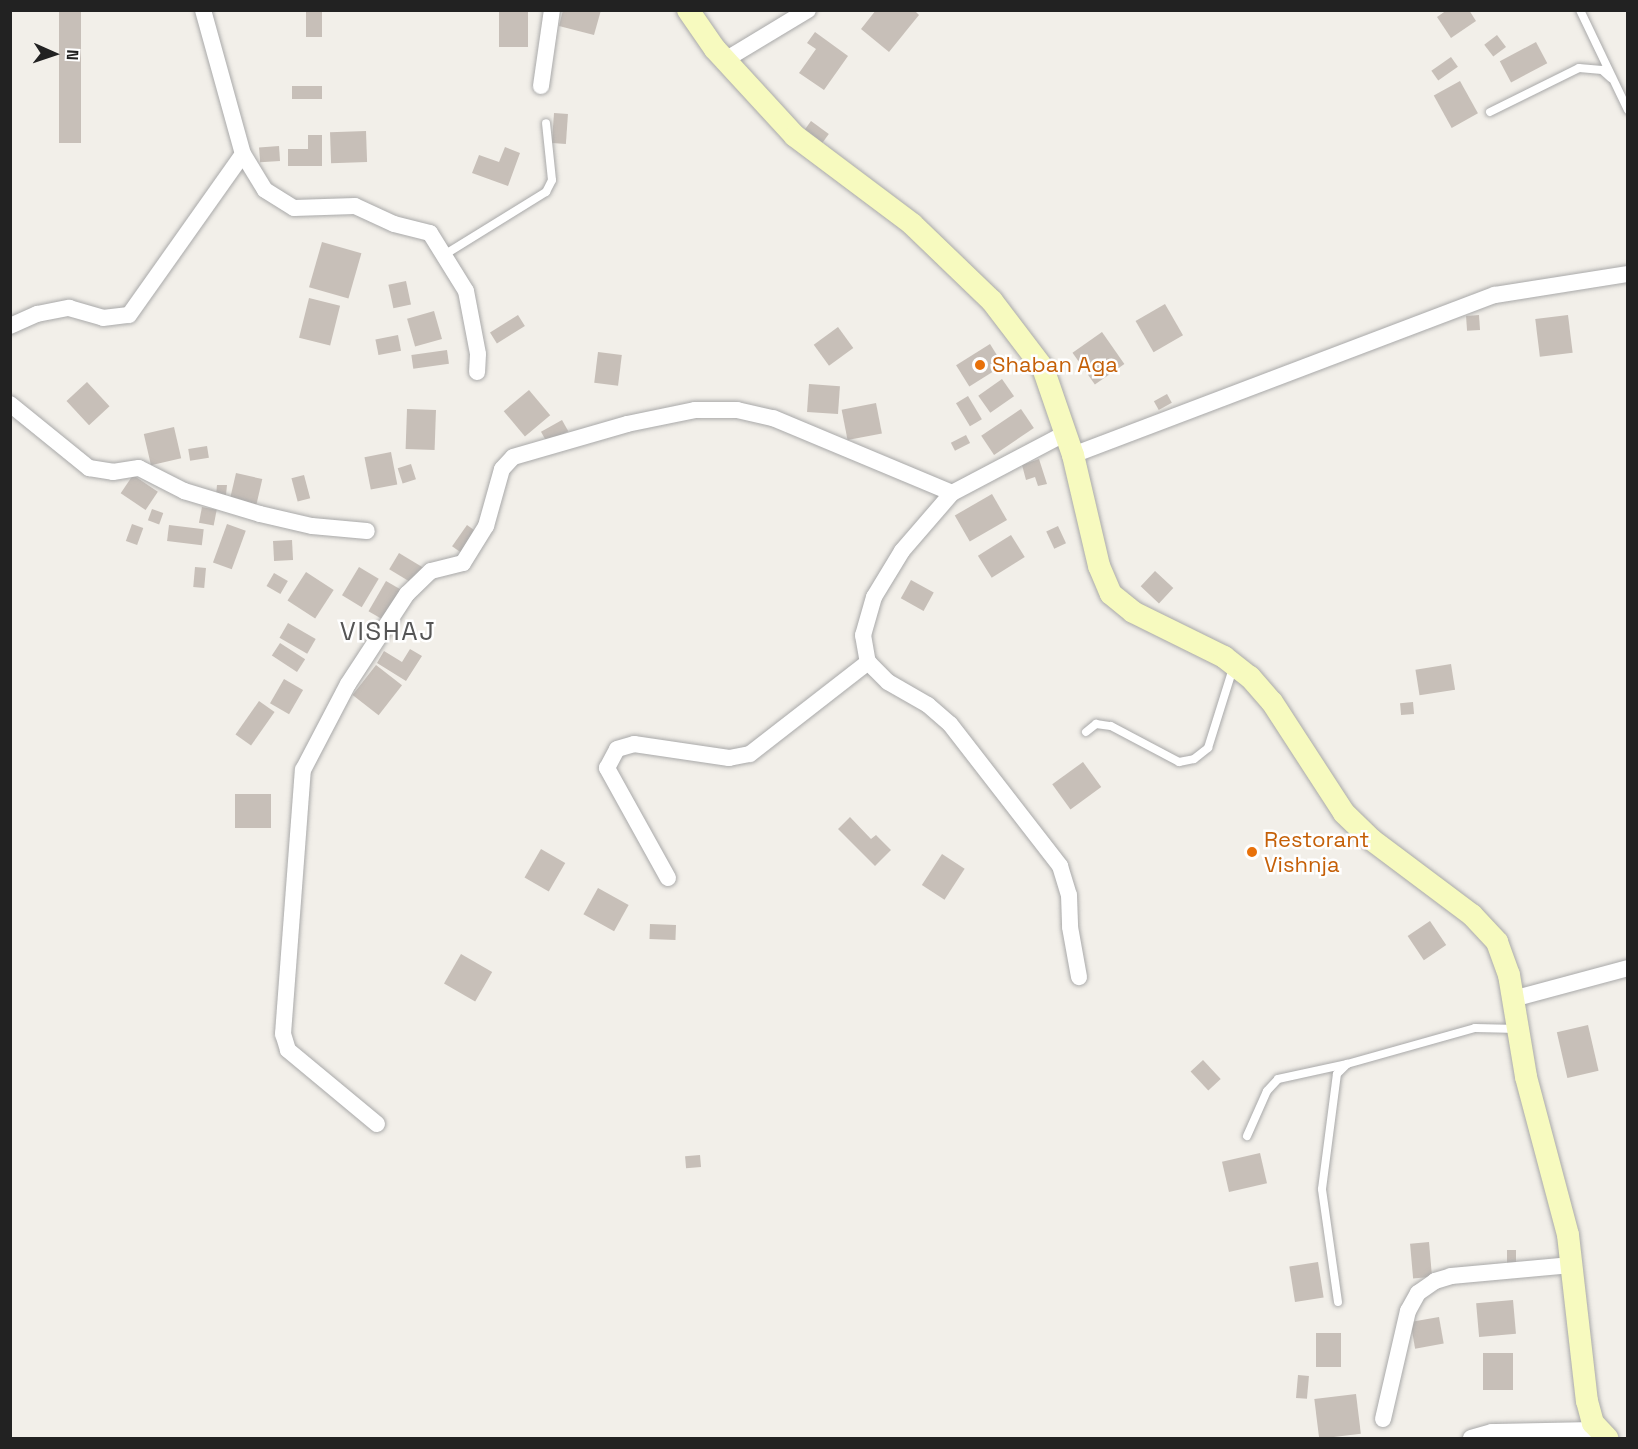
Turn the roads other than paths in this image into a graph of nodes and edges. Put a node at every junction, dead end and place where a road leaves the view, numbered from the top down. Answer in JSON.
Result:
{"nodes":[{"id":1,"x":203,"y":10,"type":"edge"},
{"id":2,"x":552,"y":10,"type":"edge"},
{"id":3,"x":688,"y":10,"type":"edge"},
{"id":4,"x":807,"y":10,"type":"edge"},
{"id":5,"x":1580,"y":10,"type":"edge"},
{"id":6,"x":725,"y":60,"type":"junction"},
{"id":7,"x":1611,"y":78,"type":"junction"},
{"id":8,"x":541,"y":86,"type":"dead end"},
{"id":9,"x":1628,"y":110,"type":"edge"},
{"id":10,"x":1490,"y":112,"type":"dead end"},
{"id":11,"x":546,"y":123,"type":"dead end"},
{"id":12,"x":243,"y":154,"type":"junction"},
{"id":13,"x":444,"y":255,"type":"junction"},
{"id":14,"x":1628,"y":274,"type":"edge"},
{"id":15,"x":10,"y":326,"type":"edge"},
{"id":16,"x":477,"y":372,"type":"dead end"},
{"id":17,"x":10,"y":404,"type":"edge"},
{"id":18,"x":1066,"y":433,"type":"junction"},
{"id":19,"x":1074,"y":455,"type":"junction"},
{"id":20,"x":952,"y":493,"type":"junction"},
{"id":21,"x":367,"y":531,"type":"dead end"},
{"id":22,"x":868,"y":662,"type":"junction"},
{"id":23,"x":1234,"y":665,"type":"junction"},
{"id":24,"x":1086,"y":732,"type":"dead end"},
{"id":25,"x":669,"y":878,"type":"dead end"},
{"id":26,"x":1628,"y":968,"type":"edge"},
{"id":27,"x":1079,"y":977,"type":"dead end"},
{"id":28,"x":1513,"y":999,"type":"junction"},
{"id":29,"x":1518,"y":1029,"type":"junction"},
{"id":30,"x":1347,"y":1064,"type":"junction"},
{"id":31,"x":376,"y":1124,"type":"dead end"},
{"id":32,"x":1247,"y":1136,"type":"dead end"},
{"id":33,"x":1572,"y":1265,"type":"junction"},
{"id":34,"x":1338,"y":1302,"type":"dead end"},
{"id":35,"x":1383,"y":1419,"type":"dead end"},
{"id":36,"x":1603,"y":1436,"type":"edge"},
{"id":37,"x":1471,"y":1438,"type":"edge"}],
"edges":[{"from":1,"to":12,"type":"street"},
{"from":2,"to":8,"type":"street"},
{"from":3,"to":6,"type":"main road"},
{"from":4,"to":6,"type":"street"},
{"from":5,"to":7,"type":"lane"},
{"from":6,"to":18,"type":"main road"},
{"from":7,"to":9,"type":"lane"},
{"from":7,"to":10,"type":"lane"},
{"from":11,"to":13,"type":"lane"},
{"from":12,"to":13,"type":"street"},
{"from":12,"to":15,"type":"street"},
{"from":13,"to":16,"type":"street"},
{"from":14,"to":19,"type":"street"},
{"from":17,"to":21,"type":"street"},
{"from":18,"to":19,"type":"main road"},
{"from":18,"to":20,"type":"street"},
{"from":19,"to":23,"type":"main road"},
{"from":20,"to":22,"type":"street"},
{"from":20,"to":31,"type":"street"},
{"from":22,"to":25,"type":"street"},
{"from":22,"to":27,"type":"street"},
{"from":23,"to":24,"type":"lane"},
{"from":23,"to":28,"type":"main road"},
{"from":26,"to":28,"type":"street"},
{"from":28,"to":29,"type":"main road"},
{"from":29,"to":30,"type":"lane"},
{"from":29,"to":33,"type":"main road"},
{"from":30,"to":32,"type":"lane"},
{"from":30,"to":34,"type":"lane"},
{"from":33,"to":35,"type":"street"},
{"from":33,"to":36,"type":"main road"},
{"from":36,"to":37,"type":"street"}]}
